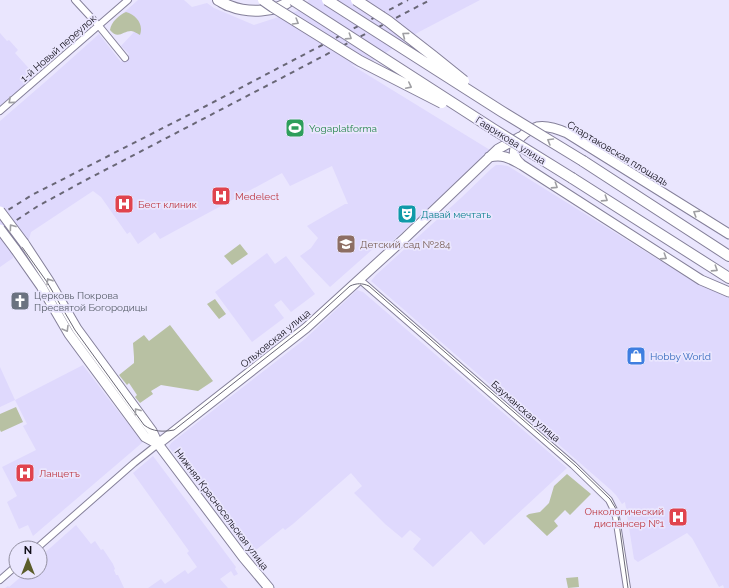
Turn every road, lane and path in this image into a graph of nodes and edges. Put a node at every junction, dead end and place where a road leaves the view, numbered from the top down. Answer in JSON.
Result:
{"nodes":[{"id":1,"x":75,"y":0,"type":"edge"},
{"id":2,"x":128,"y":0,"type":"edge"},
{"id":3,"x":218,"y":0,"type":"edge"},
{"id":4,"x":263,"y":0,"type":"edge"},
{"id":5,"x":292,"y":0,"type":"edge"},
{"id":6,"x":327,"y":0,"type":"edge"},
{"id":7,"x":356,"y":0,"type":"edge"},
{"id":8,"x":98,"y":26,"type":"junction"},
{"id":9,"x":124,"y":58,"type":"dead end"},
{"id":10,"x":0,"y":111,"type":"edge"},
{"id":11,"x":501,"y":112,"type":"junction"},
{"id":12,"x":494,"y":129,"type":"junction"},
{"id":13,"x":520,"y":137,"type":"junction"},
{"id":14,"x":489,"y":157,"type":"junction"},
{"id":15,"x":522,"y":165,"type":"junction"},
{"id":16,"x":0,"y":211,"type":"edge"},
{"id":17,"x":0,"y":228,"type":"edge"},
{"id":18,"x":729,"y":234,"type":"edge"},
{"id":19,"x":729,"y":256,"type":"edge"},
{"id":20,"x":729,"y":278,"type":"edge"},
{"id":21,"x":359,"y":279,"type":"junction"},
{"id":22,"x":729,"y":292,"type":"edge"},
{"id":23,"x":158,"y":444,"type":"junction"},
{"id":24,"x":46,"y":540,"type":"edge"},
{"id":25,"x":8,"y":573,"type":"edge"},
{"id":26,"x":0,"y":580,"type":"edge"},
{"id":27,"x":269,"y":588,"type":"edge"},
{"id":28,"x":627,"y":588,"type":"edge"}],
"edges":[{"from":1,"to":8,"type":"street"},
{"from":2,"to":8,"type":"street","name":"1-й Новый переулок"},
{"from":3,"to":5,"type":"main road"},
{"from":4,"to":12,"type":"main road","one_way":true,"bridge":true},
{"from":5,"to":12,"type":"main road","name":"Гаврикова улица","one_way":true,"bridge":true},
{"from":6,"to":11,"type":"main road","name":"Гаврикова улица","bridge":true},
{"from":11,"to":7,"type":"main road","one_way":true,"bridge":true},
{"from":8,"to":9,"type":"street"},
{"from":8,"to":10,"type":"street","name":"1-й Новый переулок","one_way":true},
{"from":19,"to":11,"type":"main road","name":"Гаврикова улица","one_way":true,"bridge":true},
{"from":12,"to":20,"type":"main road","name":"Гаврикова улица","one_way":true,"bridge":true},
{"from":13,"to":14,"type":"street","name":"Ольховская улица"},
{"from":13,"to":15,"type":"street"},
{"from":18,"to":13,"type":"street","name":"Спартаковская площадь","one_way":true},
{"from":14,"to":15,"type":"street"},
{"from":14,"to":21,"type":"street","name":"Ольховская улица"},
{"from":15,"to":22,"type":"street","one_way":true},
{"from":23,"to":16,"type":"street","name":"Нижняя Красносельская улица","one_way":true,"bridge":true},
{"from":17,"to":23,"type":"street","name":"Нижняя Красносельская улица","one_way":true,"bridge":true},
{"from":21,"to":23,"type":"street","name":"Ольховская улица"},
{"from":21,"to":28,"type":"street","name":"Бауманская улица"},
{"from":23,"to":24,"type":"street","name":"Ольховская улица"},
{"from":23,"to":27,"type":"street","name":"Нижняя Красносельская улица"},
{"from":25,"to":26,"type":"street"}]}
